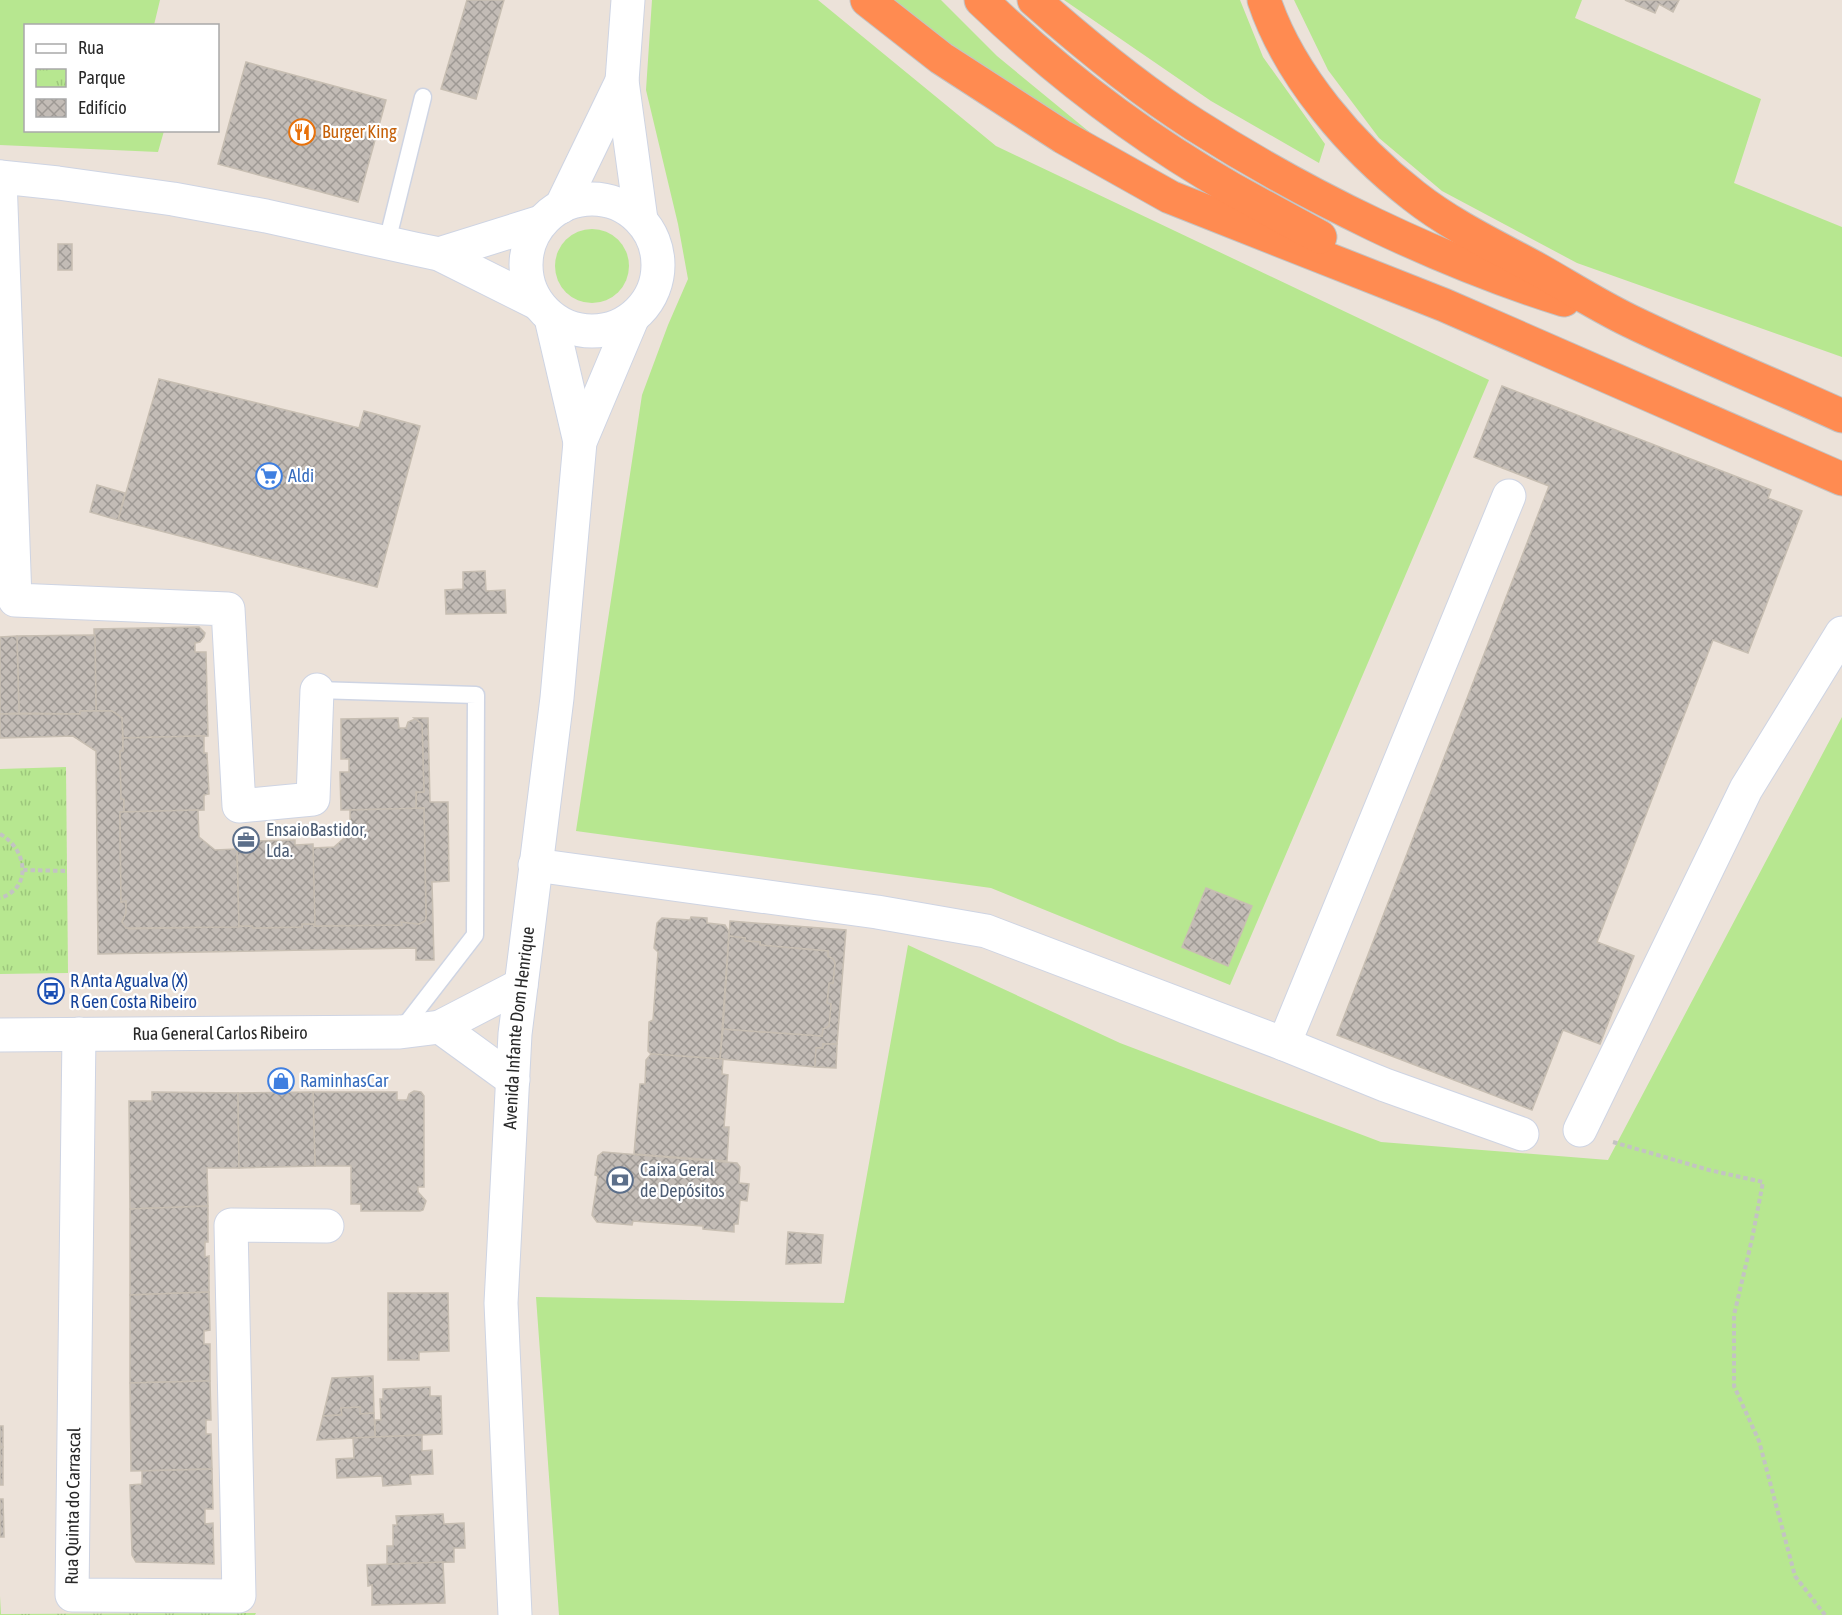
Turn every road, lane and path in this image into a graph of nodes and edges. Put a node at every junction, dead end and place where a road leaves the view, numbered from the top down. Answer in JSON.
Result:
{"nodes":[{"id":1,"x":628,"y":0,"type":"edge"},
{"id":2,"x":867,"y":0,"type":"edge"},
{"id":3,"x":981,"y":0,"type":"edge"},
{"id":4,"x":1034,"y":0,"type":"edge"},
{"id":5,"x":1264,"y":0,"type":"edge"},
{"id":6,"x":622,"y":81,"type":"junction"},
{"id":7,"x":423,"y":97,"type":"dead end"},
{"id":8,"x":0,"y":177,"type":"edge"},
{"id":9,"x":551,"y":214,"type":"junction"},
{"id":10,"x":641,"y":220,"type":"junction"},
{"id":11,"x":387,"y":242,"type":"junction"},
{"id":12,"x":439,"y":254,"type":"junction"},
{"id":13,"x":1444,"y":305,"type":"junction"},
{"id":14,"x":544,"y":310,"type":"junction"},
{"id":15,"x":632,"y":319,"type":"junction"},
{"id":16,"x":1629,"y":321,"type":"junction"},
{"id":17,"x":1842,"y":416,"type":"edge"},
{"id":18,"x":580,"y":442,"type":"junction"},
{"id":19,"x":1842,"y":479,"type":"edge"},
{"id":20,"x":1509,"y":496,"type":"dead end"},
{"id":21,"x":1842,"y":633,"type":"edge"},
{"id":22,"x":317,"y":690,"type":"joint"},
{"id":23,"x":0,"y":834,"type":"edge"},
{"id":24,"x":535,"y":866,"type":"junction"},
{"id":25,"x":23,"y":870,"type":"junction"},
{"id":26,"x":67,"y":871,"type":"dead end"},
{"id":27,"x":0,"y":898,"type":"edge"},
{"id":28,"x":521,"y":985,"type":"junction"},
{"id":29,"x":440,"y":1027,"type":"junction"},
{"id":30,"x":400,"y":1032,"type":"junction"},
{"id":31,"x":79,"y":1034,"type":"junction"},
{"id":32,"x":0,"y":1035,"type":"edge"},
{"id":33,"x":1284,"y":1044,"type":"junction"},
{"id":34,"x":513,"y":1080,"type":"junction"},
{"id":35,"x":1580,"y":1130,"type":"joint"},
{"id":36,"x":1522,"y":1134,"type":"dead end"},
{"id":37,"x":327,"y":1226,"type":"dead end"},
{"id":38,"x":515,"y":1615,"type":"edge"},
{"id":39,"x":1825,"y":1615,"type":"edge"}],
"edges":[{"from":1,"to":6,"type":"street"},
{"from":2,"to":13,"type":"highway"},
{"from":3,"to":13,"type":"highway"},
{"from":4,"to":16,"type":"highway"},
{"from":5,"to":16,"type":"highway"},
{"from":6,"to":9,"type":"street"},
{"from":6,"to":10,"type":"street"},
{"from":7,"to":11,"type":"lane"},
{"from":8,"to":11,"type":"street"},
{"from":8,"to":22,"type":"street"},
{"from":9,"to":10,"type":"street"},
{"from":9,"to":12,"type":"street"},
{"from":9,"to":14,"type":"street"},
{"from":10,"to":15,"type":"street"},
{"from":11,"to":12,"type":"street"},
{"from":12,"to":14,"type":"street"},
{"from":13,"to":19,"type":"highway"},
{"from":14,"to":15,"type":"street"},
{"from":14,"to":18,"type":"street","name":"Avenida Infante Dom Henrique"},
{"from":15,"to":18,"type":"street","name":"Avenida Infante Dom Henrique"},
{"from":16,"to":17,"type":"highway"},
{"from":18,"to":24,"type":"street","name":"Avenida Infante Dom Henrique"},
{"from":20,"to":33,"type":"street"},
{"from":21,"to":35,"type":"street"},
{"from":22,"to":30,"type":"lane"},
{"from":23,"to":25,"type":"path"},
{"from":24,"to":28,"type":"street","name":"Avenida Infante Dom Henrique"},
{"from":24,"to":33,"type":"street"},
{"from":25,"to":26,"type":"path"},
{"from":25,"to":27,"type":"path"},
{"from":28,"to":29,"type":"street","name":"Rua General Carlos Ribeiro"},
{"from":28,"to":34,"type":"street","name":"Avenida Infante Dom Henrique"},
{"from":29,"to":30,"type":"street","name":"Rua General Carlos Ribeiro"},
{"from":29,"to":34,"type":"street"},
{"from":30,"to":31,"type":"street","name":"Rua General Carlos Ribeiro"},
{"from":31,"to":32,"type":"street","name":"Rua General Carlos Ribeiro"},
{"from":31,"to":37,"type":"street","name":"Rua Quinta do Carrascal"},
{"from":33,"to":36,"type":"street"},
{"from":34,"to":38,"type":"street","name":"Avenida Infante Dom Henrique"},
{"from":35,"to":39,"type":"path"}]}
